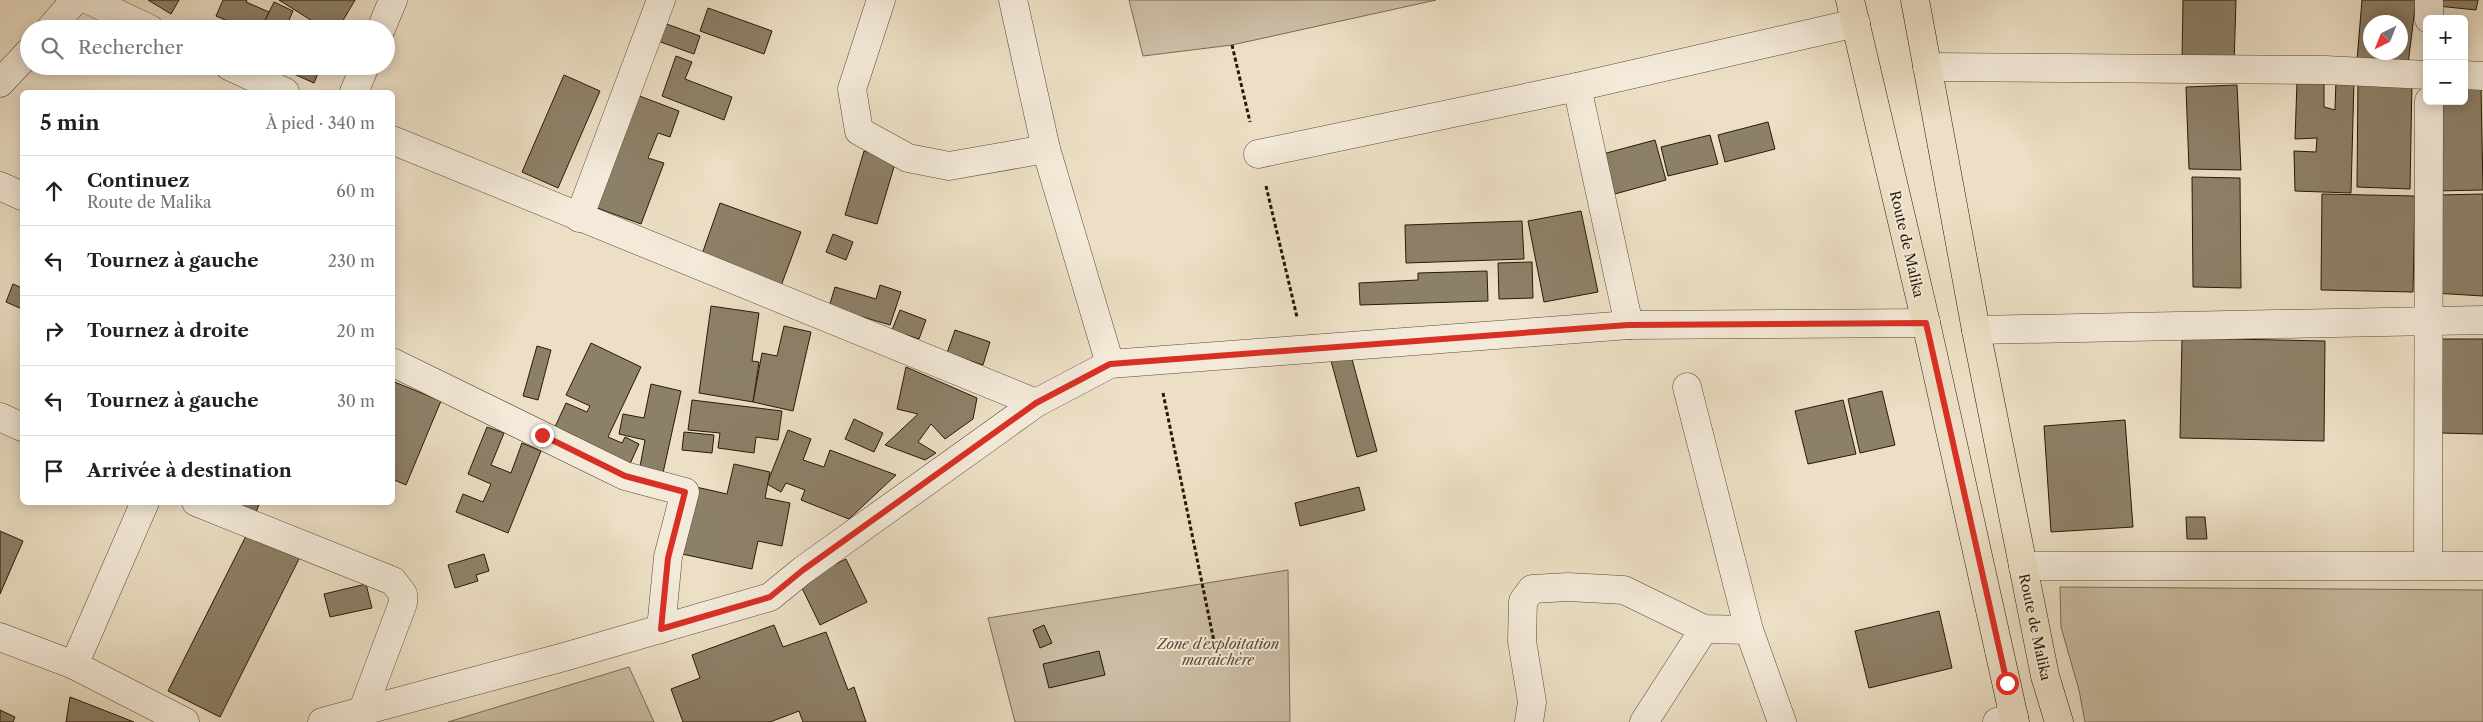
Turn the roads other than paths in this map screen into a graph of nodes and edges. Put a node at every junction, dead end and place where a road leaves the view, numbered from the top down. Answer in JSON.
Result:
{"nodes":[{"id":1,"x":75,"y":0,"type":"edge"},
{"id":2,"x":89,"y":0,"type":"edge"},
{"id":3,"x":393,"y":0,"type":"edge"},
{"id":4,"x":661,"y":0,"type":"edge"},
{"id":5,"x":881,"y":0,"type":"edge"},
{"id":6,"x":1013,"y":0,"type":"edge"},
{"id":7,"x":1915,"y":0,"type":"edge"},
{"id":8,"x":2429,"y":0,"type":"edge"},
{"id":9,"x":1853,"y":12,"type":"edge"},
{"id":10,"x":2429,"y":15,"type":"edge"},
{"id":11,"x":58,"y":20,"type":"edge"},
{"id":12,"x":131,"y":20,"type":"edge"},
{"id":13,"x":385,"y":20,"type":"edge"},
{"id":14,"x":20,"y":62,"type":"edge"},
{"id":15,"x":1927,"y":67,"type":"junction"},
{"id":16,"x":248,"y":75,"type":"edge"},
{"id":17,"x":361,"y":75,"type":"edge"},
{"id":18,"x":2423,"y":75,"type":"edge"},
{"id":19,"x":2468,"y":75,"type":"edge"},
{"id":20,"x":2483,"y":76,"type":"edge"},
{"id":21,"x":0,"y":83,"type":"edge"},
{"id":22,"x":1577,"y":86,"type":"junction"},
{"id":23,"x":281,"y":90,"type":"edge"},
{"id":24,"x":355,"y":90,"type":"edge"},
{"id":25,"x":2429,"y":105,"type":"edge"},
{"id":26,"x":395,"y":141,"type":"edge"},
{"id":27,"x":1046,"y":149,"type":"junction"},
{"id":28,"x":1258,"y":154,"type":"road end"},
{"id":29,"x":0,"y":186,"type":"edge"},
{"id":30,"x":20,"y":195,"type":"edge"},
{"id":31,"x":579,"y":218,"type":"junction"},
{"id":32,"x":2483,"y":320,"type":"edge"},
{"id":33,"x":2430,"y":321,"type":"junction"},
{"id":34,"x":1926,"y":323,"type":"junction"},
{"id":35,"x":1628,"y":325,"type":"junction"},
{"id":36,"x":1976,"y":330,"type":"junction"},
{"id":37,"x":395,"y":363,"type":"edge"},
{"id":38,"x":1110,"y":364,"type":"junction"},
{"id":39,"x":1688,"y":387,"type":"dead end"},
{"id":40,"x":1036,"y":403,"type":"junction"},
{"id":41,"x":0,"y":417,"type":"edge"},
{"id":42,"x":20,"y":426,"type":"edge"},
{"id":43,"x":144,"y":505,"type":"edge"},
{"id":44,"x":203,"y":505,"type":"edge"},
{"id":45,"x":2428,"y":565,"type":"junction"},
{"id":46,"x":2023,"y":566,"type":"junction"},
{"id":47,"x":2483,"y":566,"type":"edge"},
{"id":48,"x":661,"y":629,"type":"junction"},
{"id":49,"x":1704,"y":629,"type":"junction"},
{"id":50,"x":1749,"y":630,"type":"junction"},
{"id":51,"x":0,"y":637,"type":"edge"},
{"id":52,"x":74,"y":665,"type":"junction"},
{"id":53,"x":362,"y":712,"type":"junction"},
{"id":54,"x":2008,"y":720,"type":"edge"},
{"id":55,"x":186,"y":722,"type":"edge"},
{"id":56,"x":322,"y":722,"type":"edge"},
{"id":57,"x":1529,"y":722,"type":"edge"},
{"id":58,"x":1644,"y":722,"type":"edge"},
{"id":59,"x":1782,"y":722,"type":"edge"},
{"id":60,"x":2059,"y":722,"type":"edge"}],
"edges":[{"from":1,"to":11,"type":"street"},
{"from":2,"to":12,"type":"street"},
{"from":3,"to":13,"type":"street"},
{"from":4,"to":31,"type":"street"},
{"from":5,"to":27,"type":"street"},
{"from":6,"to":27,"type":"street"},
{"from":7,"to":15,"type":"main road","name":"Route de Malika"},
{"from":8,"to":10,"type":"street"},
{"from":9,"to":22,"type":"street"},
{"from":9,"to":34,"type":"main road","name":"Route de Malika"},
{"from":14,"to":21,"type":"street"},
{"from":15,"to":18,"type":"street"},
{"from":15,"to":36,"type":"main road","name":"Route de Malika"},
{"from":16,"to":23,"type":"street"},
{"from":17,"to":24,"type":"street"},
{"from":19,"to":20,"type":"street"},
{"from":22,"to":28,"type":"street"},
{"from":22,"to":35,"type":"street"},
{"from":25,"to":33,"type":"street"},
{"from":26,"to":31,"type":"street"},
{"from":27,"to":38,"type":"street"},
{"from":29,"to":30,"type":"street"},
{"from":31,"to":40,"type":"street"},
{"from":32,"to":33,"type":"street"},
{"from":33,"to":36,"type":"street"},
{"from":33,"to":45,"type":"street"},
{"from":34,"to":35,"type":"street"},
{"from":34,"to":54,"type":"main road","name":"Route de Malika"},
{"from":35,"to":38,"type":"street"},
{"from":36,"to":46,"type":"main road","name":"Route de Malika"},
{"from":37,"to":48,"type":"street"},
{"from":38,"to":40,"type":"street"},
{"from":39,"to":50,"type":"street"},
{"from":40,"to":48,"type":"street"},
{"from":41,"to":42,"type":"street"},
{"from":43,"to":52,"type":"street"},
{"from":44,"to":53,"type":"street"},
{"from":45,"to":46,"type":"street"},
{"from":45,"to":47,"type":"street"},
{"from":46,"to":60,"type":"main road","name":"Route de Malika"},
{"from":48,"to":53,"type":"street"},
{"from":49,"to":50,"type":"street"},
{"from":49,"to":57,"type":"street"},
{"from":49,"to":58,"type":"street"},
{"from":50,"to":59,"type":"street"},
{"from":51,"to":52,"type":"street"},
{"from":52,"to":55,"type":"street"},
{"from":53,"to":56,"type":"street"}]}
